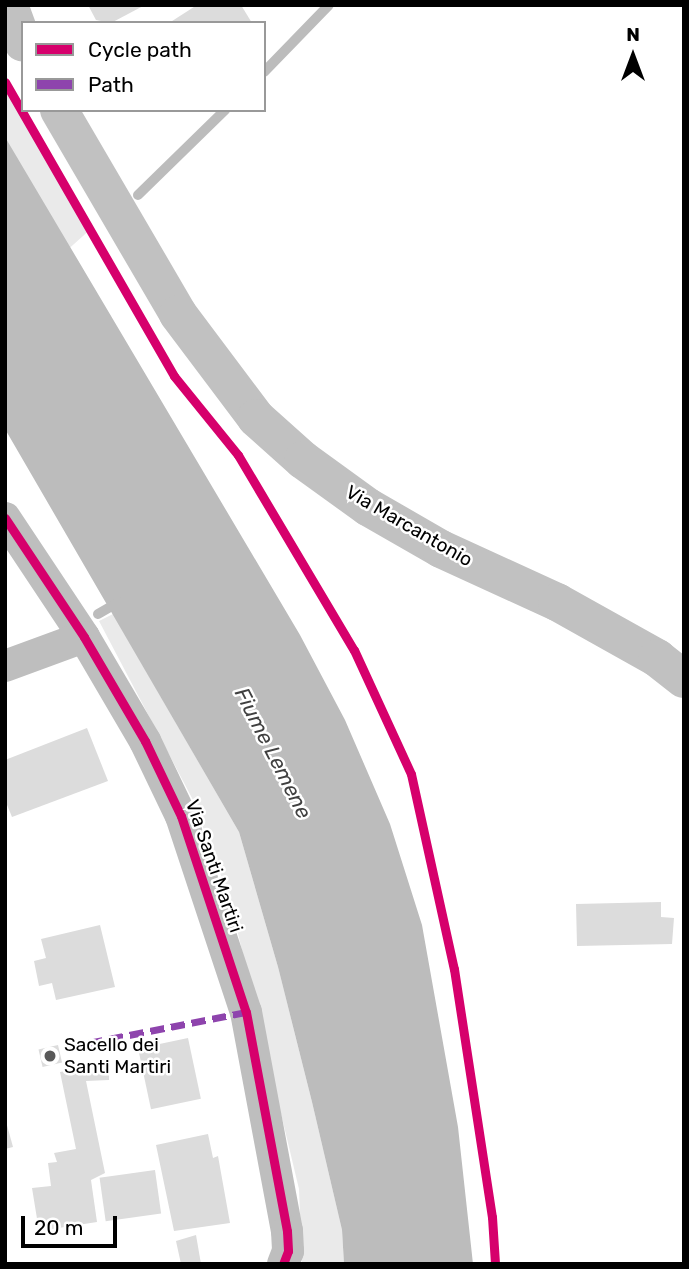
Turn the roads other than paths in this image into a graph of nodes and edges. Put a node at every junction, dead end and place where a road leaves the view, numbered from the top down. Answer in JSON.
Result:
{"nodes":[{"id":1,"x":9,"y":5,"type":"edge"},
{"id":2,"x":21,"y":38,"type":"edge"},
{"id":3,"x":60,"y":112,"type":"edge"},
{"id":4,"x":5,"y":518,"type":"edge"},
{"id":5,"x":84,"y":637,"type":"junction"},
{"id":6,"x":5,"y":666,"type":"edge"},
{"id":7,"x":684,"y":679,"type":"edge"},
{"id":8,"x":283,"y":1264,"type":"edge"}],
"edges":[{"from":1,"to":2,"type":"main road"},
{"from":3,"to":7,"type":"main road","name":"Via Marcantonio"},
{"from":4,"to":5,"type":"street","name":"Via Santi Martiri"},
{"from":5,"to":6,"type":"street"},
{"from":5,"to":8,"type":"street","name":"Via Santi Martiri"}]}
